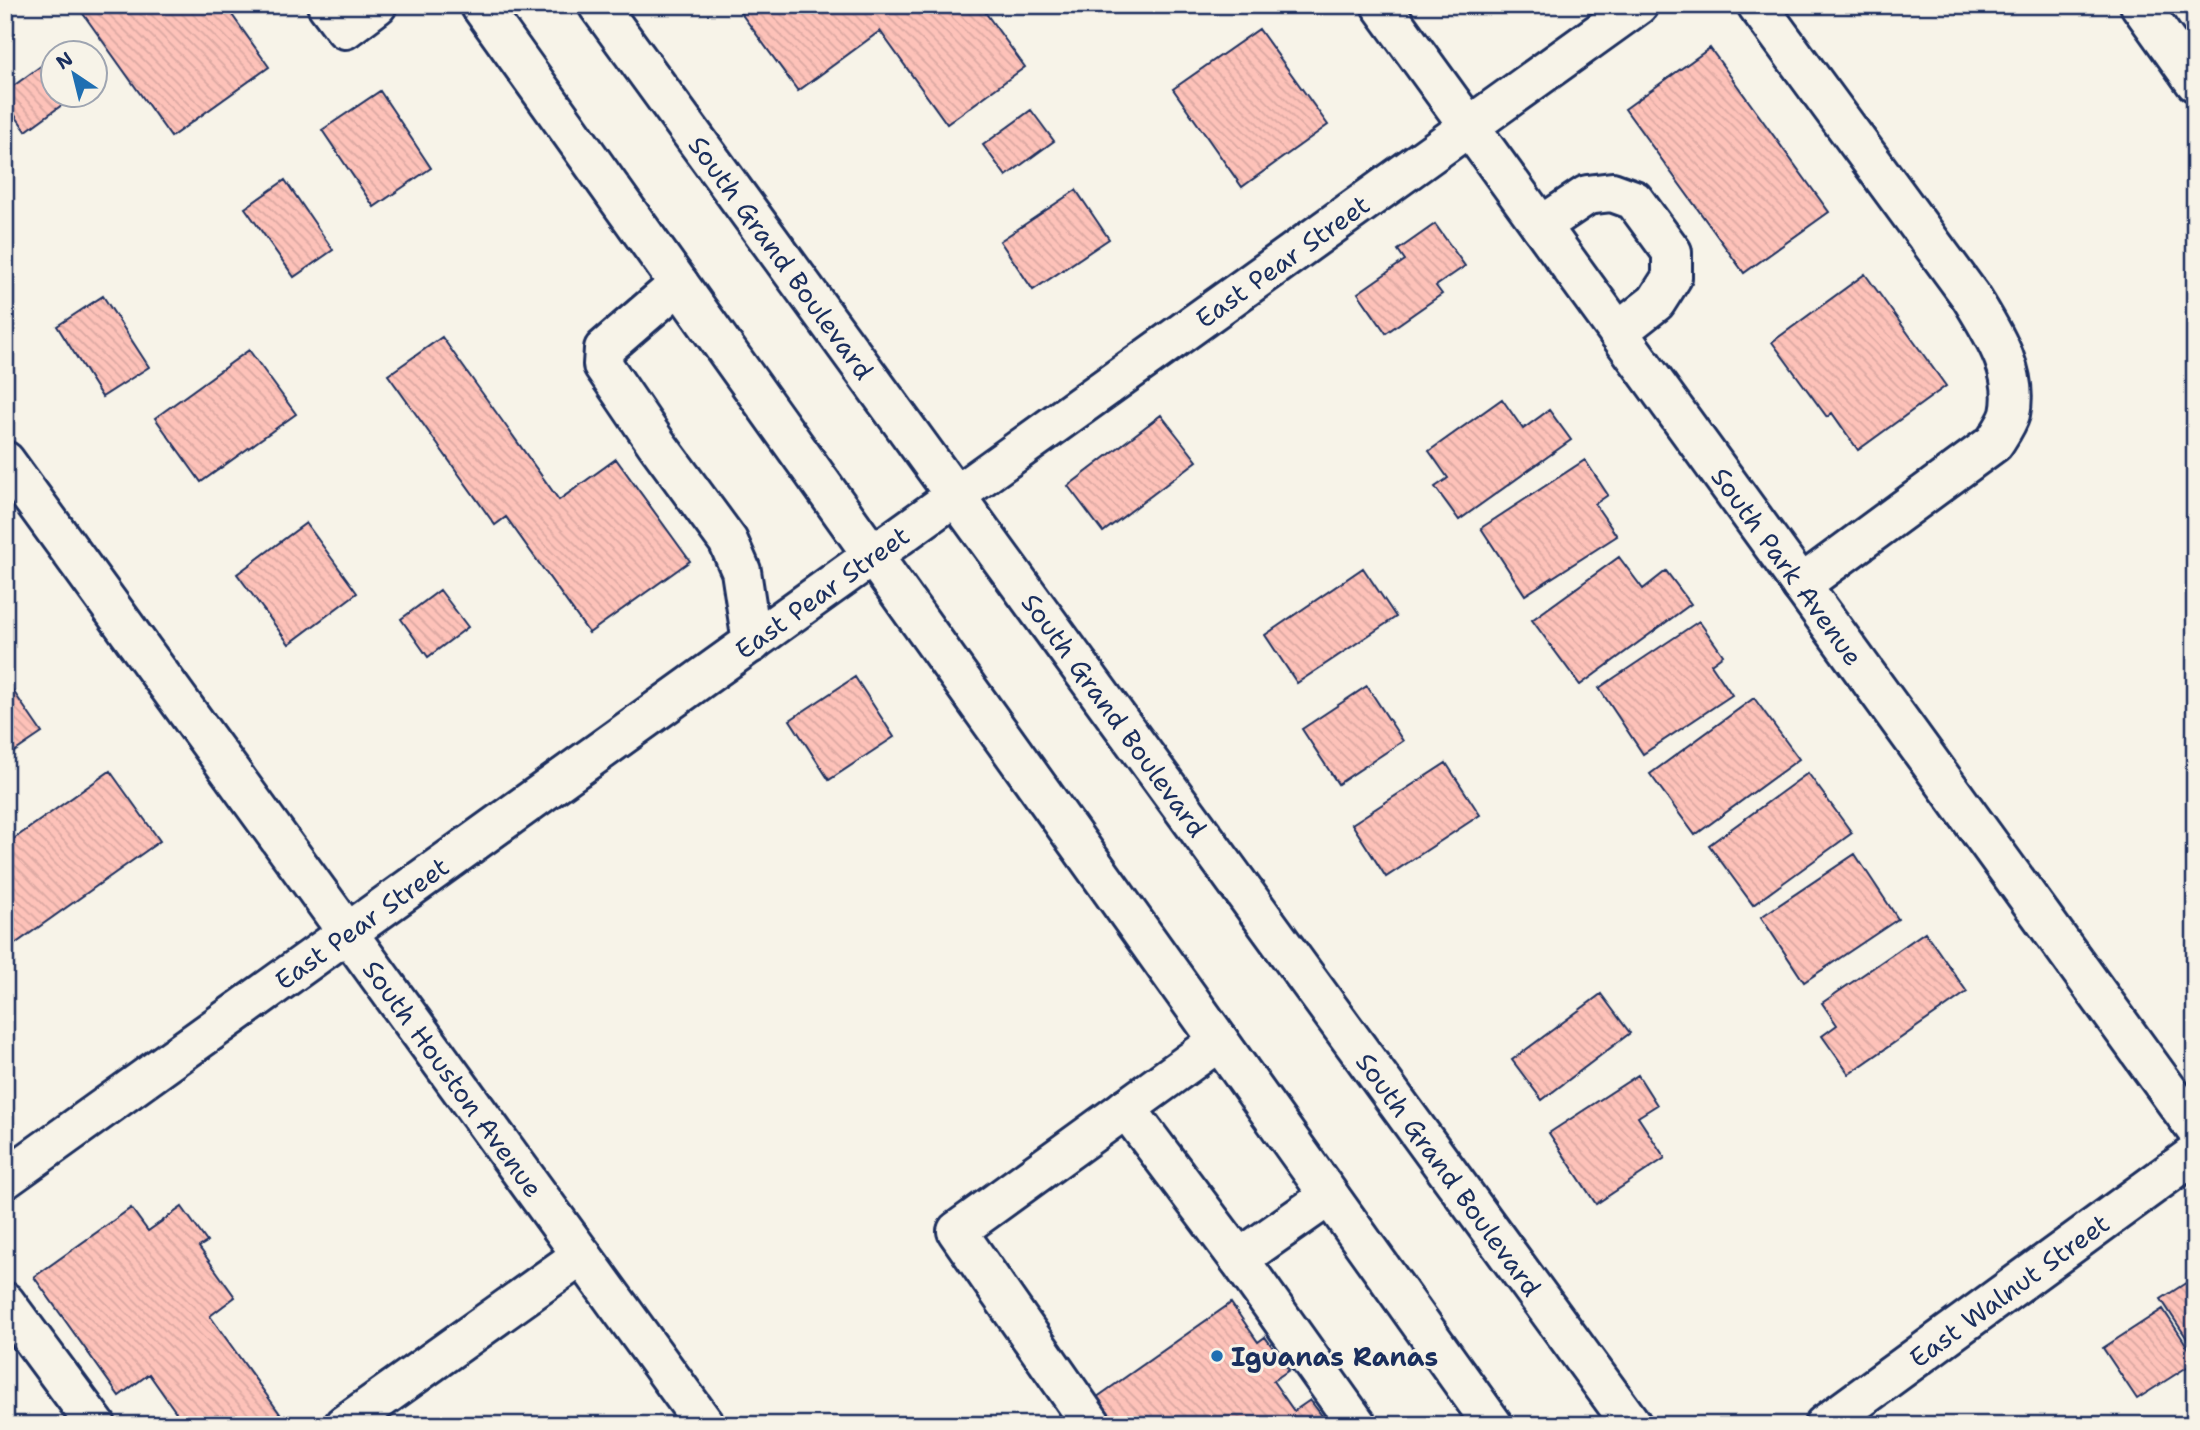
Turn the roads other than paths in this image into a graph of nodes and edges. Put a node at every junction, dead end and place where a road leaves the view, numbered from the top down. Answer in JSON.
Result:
{"nodes":[{"id":1,"x":327,"y":5,"type":"edge"},
{"id":2,"x":377,"y":5,"type":"edge"},
{"id":3,"x":480,"y":5,"type":"edge"},
{"id":4,"x":598,"y":5,"type":"edge"},
{"id":5,"x":1381,"y":5,"type":"edge"},
{"id":6,"x":1638,"y":5,"type":"edge"},
{"id":7,"x":1757,"y":5,"type":"edge"},
{"id":8,"x":2140,"y":5,"type":"edge"},
{"id":9,"x":2195,"y":82,"type":"edge"},
{"id":10,"x":1469,"y":126,"type":"junction"},
{"id":11,"x":1541,"y":226,"type":"junction"},
{"id":12,"x":679,"y":284,"type":"junction"},
{"id":13,"x":1618,"y":332,"type":"junction"},
{"id":14,"x":5,"y":461,"type":"edge"},
{"id":15,"x":956,"y":496,"type":"junction"},
{"id":16,"x":873,"y":556,"type":"junction"},
{"id":17,"x":1801,"y":585,"type":"junction"},
{"id":18,"x":752,"y":643,"type":"junction"},
{"id":19,"x":348,"y":935,"type":"junction"},
{"id":20,"x":1219,"y":1041,"type":"junction"},
{"id":21,"x":1126,"y":1108,"type":"junction"},
{"id":22,"x":2195,"y":1128,"type":"edge"},
{"id":23,"x":2195,"y":1154,"type":"edge"},
{"id":24,"x":5,"y":1179,"type":"edge"},
{"id":25,"x":1329,"y":1196,"type":"junction"},
{"id":26,"x":582,"y":1255,"type":"junction"},
{"id":27,"x":1239,"y":1259,"type":"junction"},
{"id":28,"x":5,"y":1302,"type":"edge"},
{"id":29,"x":96,"y":1425,"type":"edge"},
{"id":30,"x":344,"y":1425,"type":"edge"},
{"id":31,"x":705,"y":1425,"type":"edge"},
{"id":32,"x":1092,"y":1425,"type":"edge"},
{"id":33,"x":1357,"y":1425,"type":"edge"},
{"id":34,"x":1493,"y":1425,"type":"edge"},
{"id":35,"x":1632,"y":1425,"type":"edge"},
{"id":36,"x":1824,"y":1425,"type":"edge"}],
"edges":[{"from":1,"to":2,"type":"street"},
{"from":3,"to":12,"type":"street"},
{"from":4,"to":15,"type":"street","name":"South Grand Boulevard"},
{"from":5,"to":10,"type":"street","name":"South Park Avenue"},
{"from":6,"to":10,"type":"street","name":"East Pear Street"},
{"from":7,"to":17,"type":"street"},
{"from":8,"to":9,"type":"street"},
{"from":10,"to":11,"type":"street","name":"South Park Avenue"},
{"from":10,"to":15,"type":"street","name":"East Pear Street"},
{"from":11,"to":13,"type":"street","name":"South Park Avenue"},
{"from":11,"to":13,"type":"street"},
{"from":12,"to":16,"type":"street"},
{"from":12,"to":18,"type":"street"},
{"from":13,"to":17,"type":"street","name":"South Park Avenue"},
{"from":14,"to":19,"type":"street","name":"South Houston Avenue"},
{"from":15,"to":16,"type":"street","name":"East Pear Street"},
{"from":15,"to":35,"type":"street","name":"South Grand Boulevard"},
{"from":16,"to":18,"type":"street","name":"East Pear Street"},
{"from":16,"to":20,"type":"street"},
{"from":17,"to":22,"type":"street","name":"South Park Avenue"},
{"from":18,"to":19,"type":"street","name":"East Pear Street"},
{"from":19,"to":24,"type":"street","name":"East Pear Street"},
{"from":19,"to":26,"type":"street","name":"South Houston Avenue"},
{"from":20,"to":21,"type":"street"},
{"from":20,"to":25,"type":"street"},
{"from":21,"to":27,"type":"street"},
{"from":21,"to":32,"type":"street"},
{"from":23,"to":36,"type":"street","name":"East Walnut Street"},
{"from":25,"to":27,"type":"street"},
{"from":25,"to":34,"type":"street"},
{"from":26,"to":30,"type":"street"},
{"from":26,"to":31,"type":"street","name":"South Houston Avenue"},
{"from":27,"to":33,"type":"street"},
{"from":28,"to":29,"type":"street"}]}
